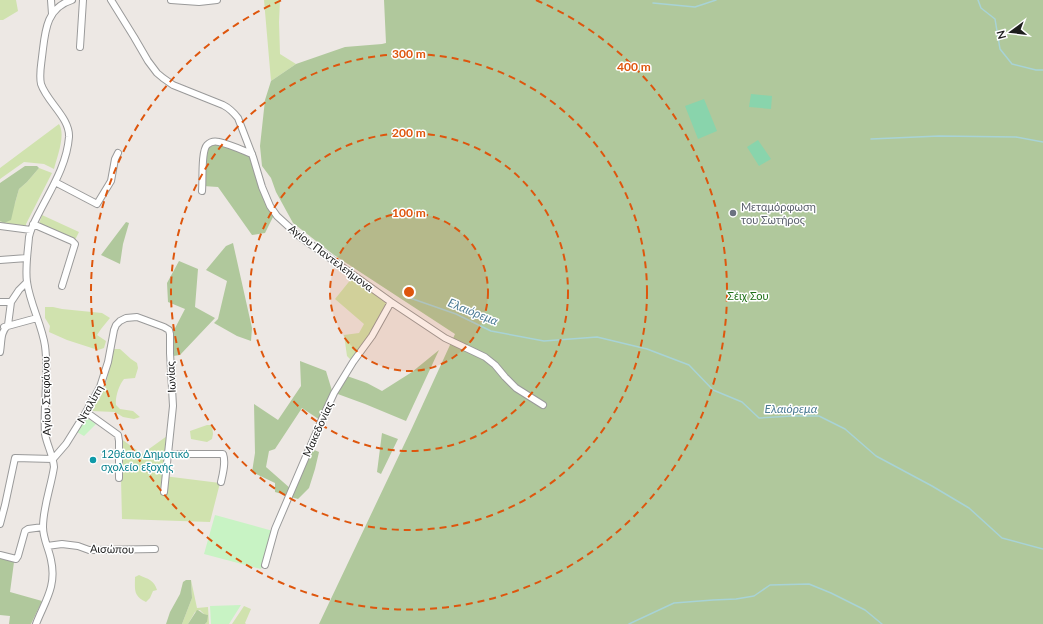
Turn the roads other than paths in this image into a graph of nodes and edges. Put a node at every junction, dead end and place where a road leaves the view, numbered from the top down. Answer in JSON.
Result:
{"nodes":[{"id":1,"x":51,"y":0,"type":"edge"},
{"id":2,"x":72,"y":0,"type":"edge"},
{"id":3,"x":83,"y":0,"type":"edge"},
{"id":4,"x":111,"y":0,"type":"edge"},
{"id":5,"x":171,"y":0,"type":"edge"},
{"id":6,"x":217,"y":0,"type":"edge"},
{"id":7,"x":52,"y":14,"type":"junction"},
{"id":8,"x":80,"y":47,"type":"dead end"},
{"id":9,"x":118,"y":153,"type":"dead end"},
{"id":10,"x":252,"y":154,"type":"junction"},
{"id":11,"x":55,"y":182,"type":"junction"},
{"id":12,"x":202,"y":191,"type":"dead end"},
{"id":13,"x":0,"y":226,"type":"edge"},
{"id":14,"x":32,"y":227,"type":"junction"},
{"id":15,"x":27,"y":258,"type":"junction"},
{"id":16,"x":0,"y":260,"type":"edge"},
{"id":17,"x":27,"y":282,"type":"junction"},
{"id":18,"x":62,"y":286,"type":"dead end"},
{"id":19,"x":0,"y":302,"type":"edge"},
{"id":20,"x":12,"y":302,"type":"junction"},
{"id":21,"x":391,"y":302,"type":"junction"},
{"id":22,"x":38,"y":318,"type":"junction"},
{"id":23,"x":120,"y":321,"type":"joint"},
{"id":24,"x":8,"y":326,"type":"junction"},
{"id":25,"x":0,"y":329,"type":"edge"},
{"id":26,"x":0,"y":352,"type":"edge"},
{"id":27,"x":543,"y":405,"type":"dead end"},
{"id":28,"x":86,"y":412,"type":"junction"},
{"id":29,"x":168,"y":454,"type":"junction"},
{"id":30,"x":53,"y":459,"type":"junction"},
{"id":31,"x":119,"y":478,"type":"dead end"},
{"id":32,"x":221,"y":482,"type":"dead end"},
{"id":33,"x":164,"y":492,"type":"dead end"},
{"id":34,"x":0,"y":524,"type":"edge"},
{"id":35,"x":43,"y":527,"type":"junction"},
{"id":36,"x":47,"y":546,"type":"junction"},
{"id":37,"x":154,"y":549,"type":"dead end"},
{"id":38,"x":0,"y":555,"type":"edge"},
{"id":39,"x":265,"y":565,"type":"dead end"},
{"id":40,"x":36,"y":624,"type":"edge"}],
"edges":[{"from":1,"to":7,"type":"street"},
{"from":2,"to":7,"type":"street","name":"Αγίου Στεφάνου"},
{"from":3,"to":8,"type":"street"},
{"from":4,"to":10,"type":"street","name":"Αγίου Παντελεήμονα"},
{"from":5,"to":6,"type":"street"},
{"from":7,"to":11,"type":"street","name":"Αγίου Στεφάνου"},
{"from":9,"to":11,"type":"street"},
{"from":10,"to":12,"type":"street"},
{"from":10,"to":21,"type":"street","name":"Αγίου Παντελεήμονα"},
{"from":11,"to":14,"type":"street","name":"Αγίου Στεφάνου"},
{"from":13,"to":14,"type":"street"},
{"from":14,"to":15,"type":"street","name":"Αγίου Στεφάνου"},
{"from":14,"to":18,"type":"street"},
{"from":15,"to":16,"type":"street"},
{"from":15,"to":17,"type":"street","name":"Αγίου Στεφάνου"},
{"from":17,"to":20,"type":"street"},
{"from":17,"to":22,"type":"street","name":"Αγίου Στεφάνου"},
{"from":19,"to":20,"type":"street"},
{"from":20,"to":24,"type":"street"},
{"from":21,"to":27,"type":"street","name":"Αγίου Παντελεήμονα"},
{"from":21,"to":39,"type":"street","name":"Μακεδονίας"},
{"from":22,"to":24,"type":"street"},
{"from":22,"to":30,"type":"street","name":"Αγίου Στεφάνου"},
{"from":23,"to":28,"type":"street","name":"Νταλίπη"},
{"from":23,"to":29,"type":"street","name":"Ιωνίας"},
{"from":24,"to":25,"type":"street"},
{"from":24,"to":26,"type":"street"},
{"from":28,"to":30,"type":"street","name":"Νταλίπη"},
{"from":28,"to":31,"type":"street"},
{"from":29,"to":32,"type":"street"},
{"from":29,"to":33,"type":"street","name":"Ιωνίας"},
{"from":30,"to":34,"type":"street"},
{"from":30,"to":35,"type":"street","name":"Αγίου Στεφάνου"},
{"from":35,"to":36,"type":"street","name":"Αγίου Στεφάνου"},
{"from":35,"to":38,"type":"street"},
{"from":36,"to":37,"type":"street","name":"Αισώπου"},
{"from":36,"to":40,"type":"street","name":"Αγίου Στεφάνου"}]}
